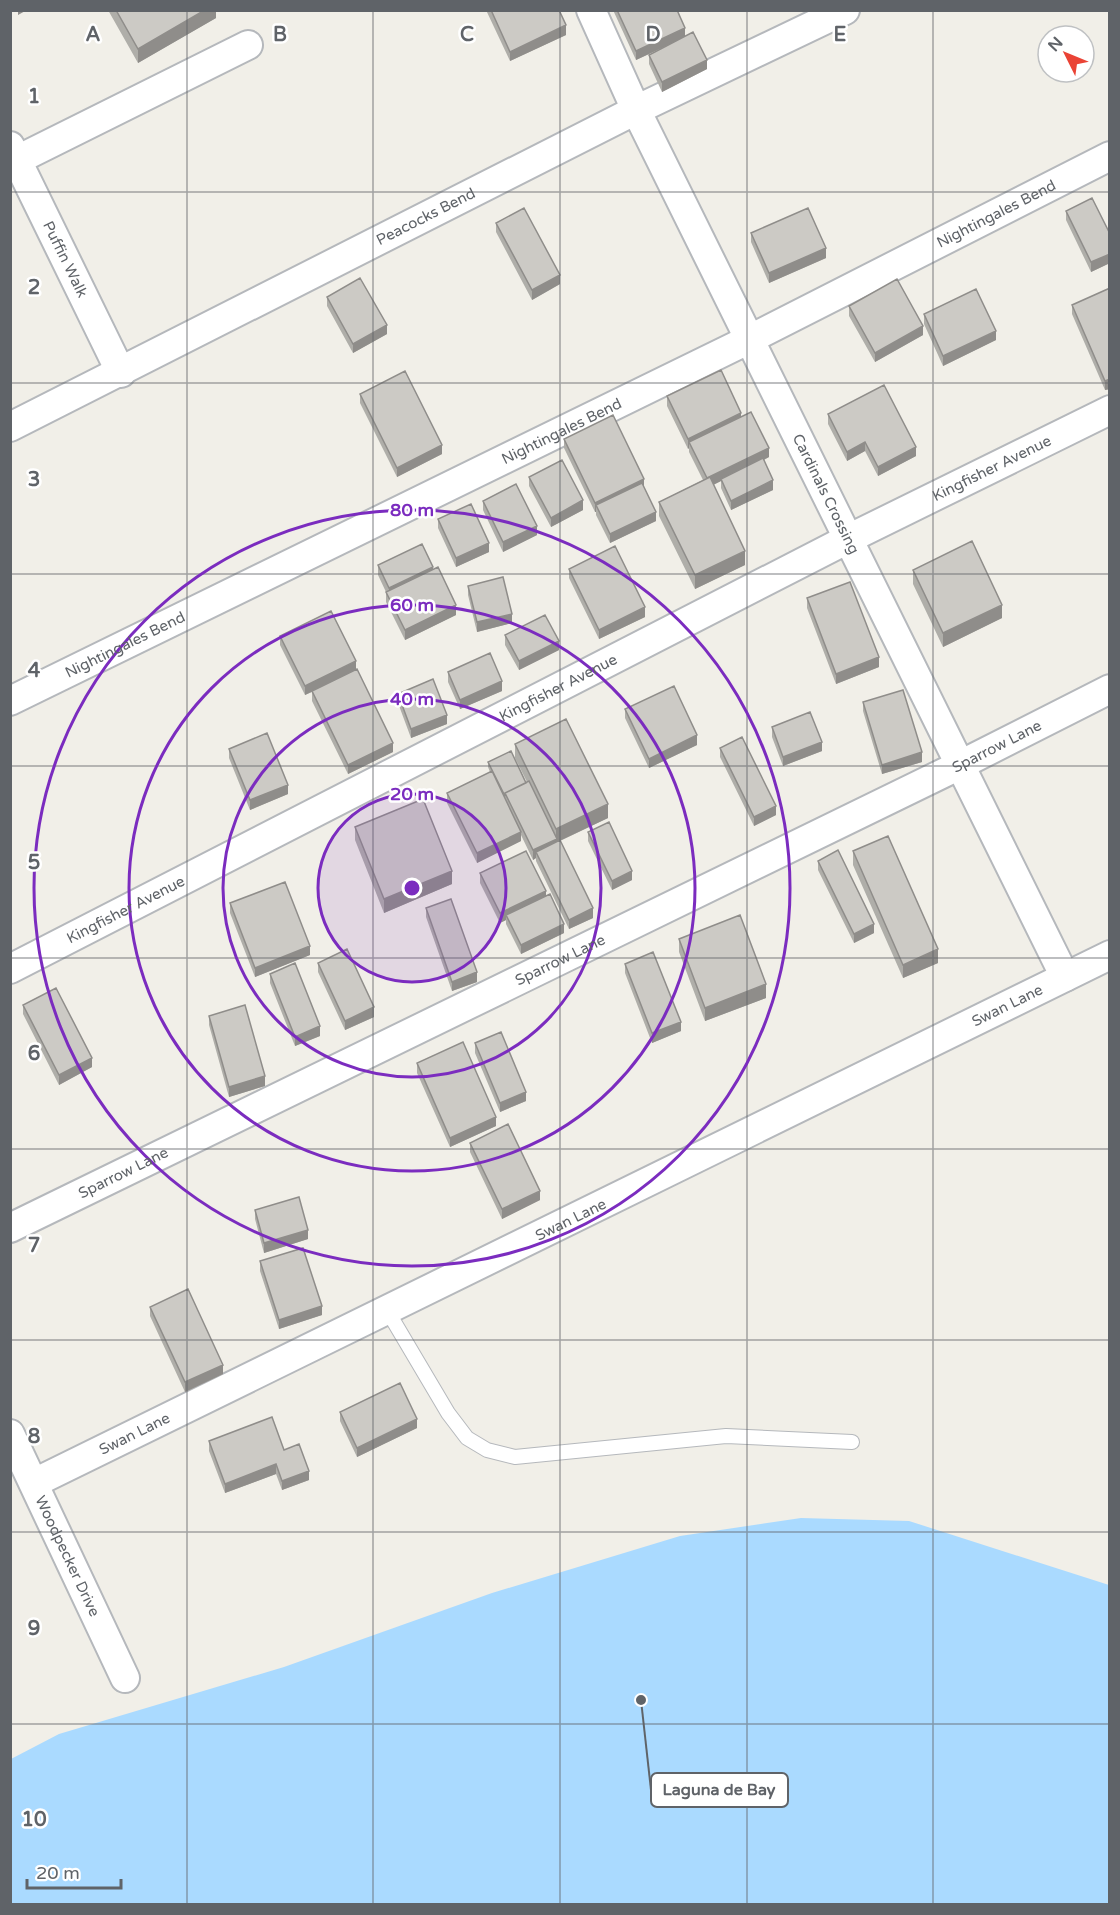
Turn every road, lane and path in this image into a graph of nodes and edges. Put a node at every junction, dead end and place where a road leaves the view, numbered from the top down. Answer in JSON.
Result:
{"nodes":[{"id":1,"x":591,"y":10,"type":"edge"},
{"id":2,"x":845,"y":10,"type":"edge"},
{"id":3,"x":248,"y":45,"type":"dead end"},
{"id":4,"x":636,"y":110,"type":"junction"},
{"id":5,"x":14,"y":153,"type":"edge"},
{"id":6,"x":1110,"y":156,"type":"edge"},
{"id":7,"x":750,"y":339,"type":"junction"},
{"id":8,"x":121,"y":373,"type":"junction"},
{"id":9,"x":1110,"y":410,"type":"edge"},
{"id":10,"x":10,"y":427,"type":"edge"},
{"id":11,"x":848,"y":539,"type":"junction"},
{"id":12,"x":1110,"y":689,"type":"edge"},
{"id":13,"x":10,"y":701,"type":"edge"},
{"id":14,"x":958,"y":766,"type":"junction"},
{"id":15,"x":1110,"y":955,"type":"edge"},
{"id":16,"x":10,"y":969,"type":"edge"},
{"id":17,"x":1065,"y":977,"type":"junction"},
{"id":18,"x":10,"y":1228,"type":"edge"},
{"id":19,"x":387,"y":1311,"type":"junction"},
{"id":20,"x":10,"y":1434,"type":"edge"},
{"id":21,"x":852,"y":1442,"type":"dead end"},
{"id":22,"x":34,"y":1483,"type":"junction"},
{"id":23,"x":125,"y":1678,"type":"dead end"}],
"edges":[{"from":1,"to":4,"type":"street","name":"Cardinals Crossing"},
{"from":2,"to":4,"type":"street","name":"Peacocks Bend"},
{"from":3,"to":5,"type":"street"},
{"from":4,"to":7,"type":"street","name":"Cardinals Crossing"},
{"from":4,"to":8,"type":"street","name":"Peacocks Bend"},
{"from":5,"to":8,"type":"street","name":"Puffin Walk"},
{"from":6,"to":7,"type":"street","name":"Nightingales Bend"},
{"from":7,"to":11,"type":"street","name":"Cardinals Crossing"},
{"from":7,"to":13,"type":"street","name":"Nightingales Bend"},
{"from":8,"to":10,"type":"street","name":"Peacocks Bend"},
{"from":9,"to":11,"type":"street","name":"Kingfisher Avenue"},
{"from":11,"to":14,"type":"street","name":"Cardinals Crossing"},
{"from":11,"to":16,"type":"street","name":"Kingfisher Avenue"},
{"from":12,"to":14,"type":"street","name":"Sparrow Lane"},
{"from":14,"to":17,"type":"street","name":"Cardinals Crossing"},
{"from":14,"to":18,"type":"street","name":"Sparrow Lane"},
{"from":15,"to":17,"type":"street","name":"Swan Lane"},
{"from":17,"to":19,"type":"street","name":"Swan Lane"},
{"from":19,"to":21,"type":"lane"},
{"from":19,"to":22,"type":"street","name":"Swan Lane"},
{"from":20,"to":22,"type":"street","name":"Woodpecker Drive"},
{"from":22,"to":23,"type":"street","name":"Woodpecker Drive"}]}
